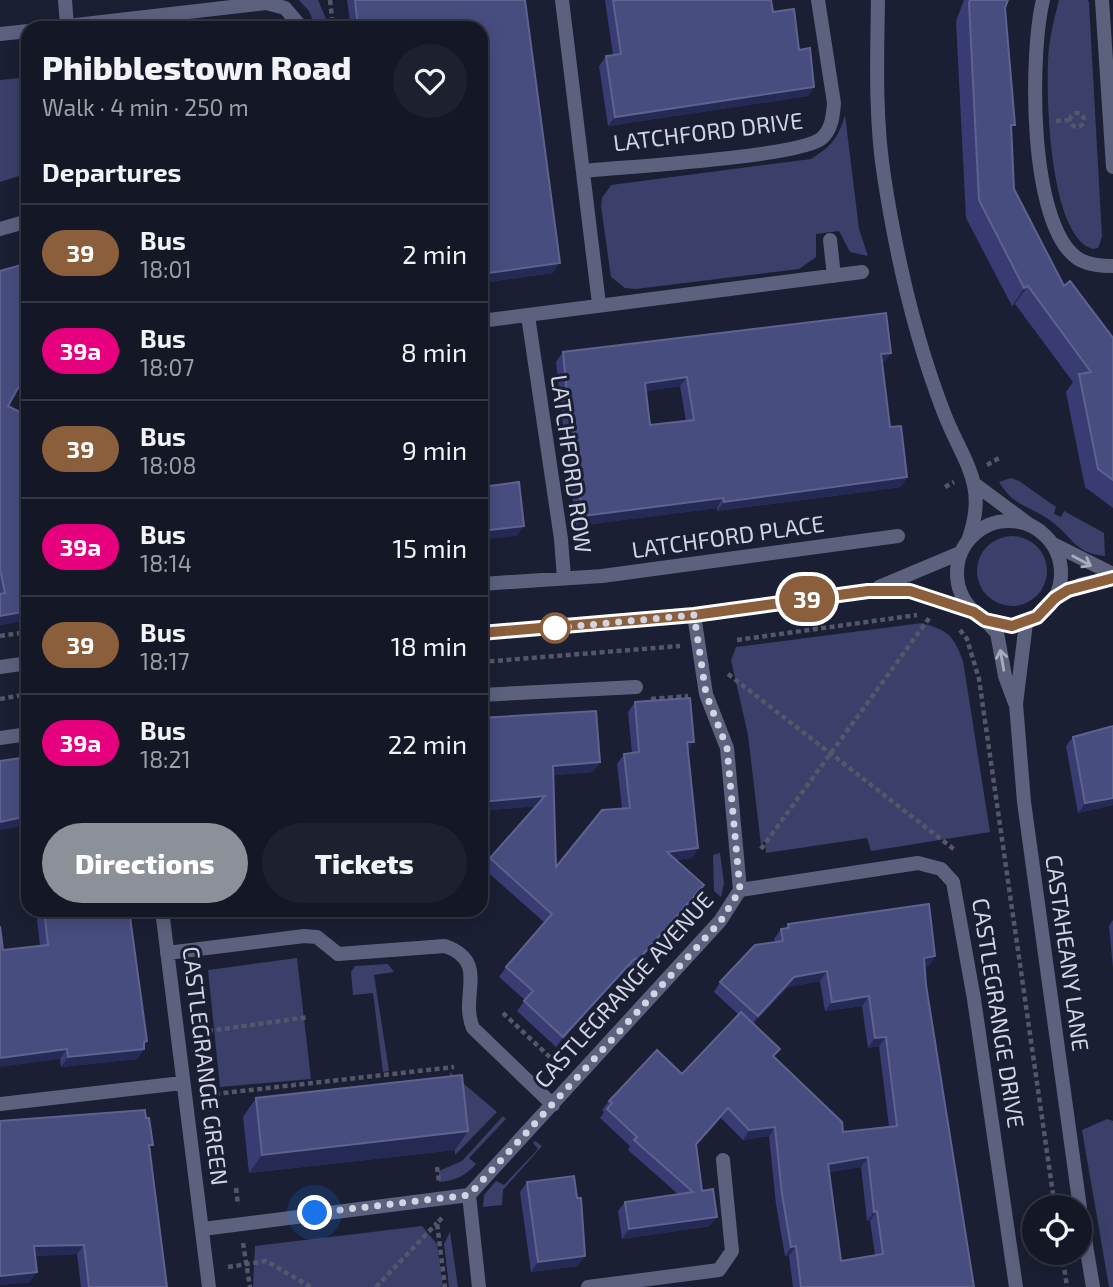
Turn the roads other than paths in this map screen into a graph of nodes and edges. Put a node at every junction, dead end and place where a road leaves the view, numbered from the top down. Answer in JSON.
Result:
{"nodes":[{"id":1,"x":65,"y":0,"type":"edge"},
{"id":2,"x":562,"y":0,"type":"edge"},
{"id":3,"x":818,"y":0,"type":"edge"},
{"id":4,"x":878,"y":0,"type":"edge"},
{"id":5,"x":1043,"y":0,"type":"edge"},
{"id":6,"x":1102,"y":0,"type":"edge"},
{"id":7,"x":67,"y":21,"type":"edge"},
{"id":8,"x":110,"y":21,"type":"edge"},
{"id":9,"x":296,"y":21,"type":"edge"},
{"id":10,"x":21,"y":32,"type":"edge"},
{"id":11,"x":0,"y":34,"type":"edge"},
{"id":12,"x":1113,"y":167,"type":"edge"},
{"id":13,"x":583,"y":171,"type":"junction"},
{"id":14,"x":21,"y":223,"type":"edge"},
{"id":15,"x":0,"y":229,"type":"edge"},
{"id":16,"x":830,"y":240,"type":"dead end"},
{"id":17,"x":1113,"y":266,"type":"edge"},
{"id":18,"x":862,"y":272,"type":"dead end"},
{"id":19,"x":834,"y":276,"type":"junction"},
{"id":20,"x":599,"y":304,"type":"junction"},
{"id":21,"x":528,"y":316,"type":"junction"},
{"id":22,"x":488,"y":320,"type":"edge"},
{"id":23,"x":976,"y":485,"type":"junction"},
{"id":24,"x":1030,"y":525,"type":"junction"},
{"id":25,"x":898,"y":536,"type":"dead end"},
{"id":26,"x":970,"y":538,"type":"junction"},
{"id":27,"x":1053,"y":544,"type":"junction"},
{"id":28,"x":960,"y":554,"type":"junction"},
{"id":29,"x":1113,"y":576,"type":"edge"},
{"id":30,"x":564,"y":578,"type":"junction"},
{"id":31,"x":488,"y":583,"type":"edge"},
{"id":32,"x":868,"y":591,"type":"junction"},
{"id":33,"x":1055,"y":598,"type":"junction"},
{"id":34,"x":694,"y":615,"type":"junction"},
{"id":35,"x":979,"y":616,"type":"junction"},
{"id":36,"x":1026,"y":623,"type":"junction"},
{"id":37,"x":488,"y":632,"type":"edge"},
{"id":38,"x":21,"y":664,"type":"edge"},
{"id":39,"x":0,"y":667,"type":"edge"},
{"id":40,"x":636,"y":687,"type":"road end"},
{"id":41,"x":488,"y":695,"type":"edge"},
{"id":42,"x":1016,"y":704,"type":"junction"},
{"id":43,"x":21,"y":735,"type":"edge"},
{"id":44,"x":0,"y":738,"type":"edge"},
{"id":45,"x":740,"y":890,"type":"junction"},
{"id":46,"x":163,"y":917,"type":"edge"},
{"id":47,"x":167,"y":953,"type":"junction"},
{"id":48,"x":182,"y":1083,"type":"junction"},
{"id":49,"x":0,"y":1104,"type":"edge"},
{"id":50,"x":553,"y":1105,"type":"junction"},
{"id":51,"x":723,"y":1160,"type":"dead end"},
{"id":52,"x":469,"y":1195,"type":"junction"},
{"id":53,"x":1078,"y":1195,"type":"edge"},
{"id":54,"x":203,"y":1228,"type":"junction"},
{"id":55,"x":1089,"y":1265,"type":"edge"},
{"id":56,"x":209,"y":1287,"type":"edge"},
{"id":57,"x":479,"y":1287,"type":"edge"},
{"id":58,"x":588,"y":1287,"type":"edge"},
{"id":59,"x":1016,"y":1287,"type":"edge"},
{"id":60,"x":1093,"y":1287,"type":"edge"}],
"edges":[{"from":1,"to":7,"type":"street"},
{"from":2,"to":13,"type":"street"},
{"from":3,"to":13,"type":"street","name":"LATCHFORD DRIVE"},
{"from":4,"to":23,"type":"street"},
{"from":5,"to":17,"type":"street"},
{"from":6,"to":12,"type":"street"},
{"from":8,"to":9,"type":"street"},
{"from":10,"to":11,"type":"street"},
{"from":13,"to":20,"type":"street"},
{"from":14,"to":15,"type":"street"},
{"from":16,"to":19,"type":"street"},
{"from":18,"to":19,"type":"street"},
{"from":19,"to":20,"type":"street"},
{"from":20,"to":21,"type":"street"},
{"from":21,"to":22,"type":"street"},
{"from":21,"to":30,"type":"street","name":"LATCHFORD ROW"},
{"from":23,"to":24,"type":"street"},
{"from":23,"to":26,"type":"street"},
{"from":24,"to":26,"type":"street"},
{"from":24,"to":27,"type":"street"},
{"from":25,"to":30,"type":"street","name":"LATCHFORD PLACE"},
{"from":26,"to":28,"type":"street"},
{"from":27,"to":29,"type":"street","one_way":true},
{"from":27,"to":33,"type":"street"},
{"from":28,"to":32,"type":"street"},
{"from":28,"to":35,"type":"street"},
{"from":29,"to":33,"type":"street"},
{"from":30,"to":31,"type":"street","name":"LATCHFORD ROW"},
{"from":32,"to":34,"type":"street"},
{"from":32,"to":35,"type":"street"},
{"from":33,"to":36,"type":"street"},
{"from":34,"to":37,"type":"street"},
{"from":34,"to":45,"type":"street","name":"CASTLEGRANGE AVENUE"},
{"from":35,"to":36,"type":"street"},
{"from":42,"to":35,"type":"street","name":"CASTAHEANY LANE","one_way":true},
{"from":36,"to":42,"type":"street","name":"CASTAHEANY LANE"},
{"from":38,"to":39,"type":"street"},
{"from":40,"to":41,"type":"street"},
{"from":42,"to":53,"type":"street","name":"CASTAHEANY LANE"},
{"from":43,"to":44,"type":"street"},
{"from":45,"to":50,"type":"street","name":"CASTLEGRANGE AVENUE"},
{"from":45,"to":59,"type":"street","name":"CASTLEGRANGE DRIVE"},
{"from":46,"to":47,"type":"street","name":"CASTLEGRANGE GREEN"},
{"from":47,"to":48,"type":"street","name":"CASTLEGRANGE GREEN"},
{"from":47,"to":50,"type":"street"},
{"from":48,"to":49,"type":"street"},
{"from":48,"to":54,"type":"street","name":"CASTLEGRANGE GREEN"},
{"from":50,"to":52,"type":"street","name":"CASTLEGRANGE AVENUE"},
{"from":51,"to":58,"type":"street"},
{"from":52,"to":54,"type":"street"},
{"from":52,"to":57,"type":"street"},
{"from":54,"to":56,"type":"street","name":"CASTLEGRANGE GREEN"},
{"from":55,"to":60,"type":"street","name":"CASTAHEANY LANE"}]}
